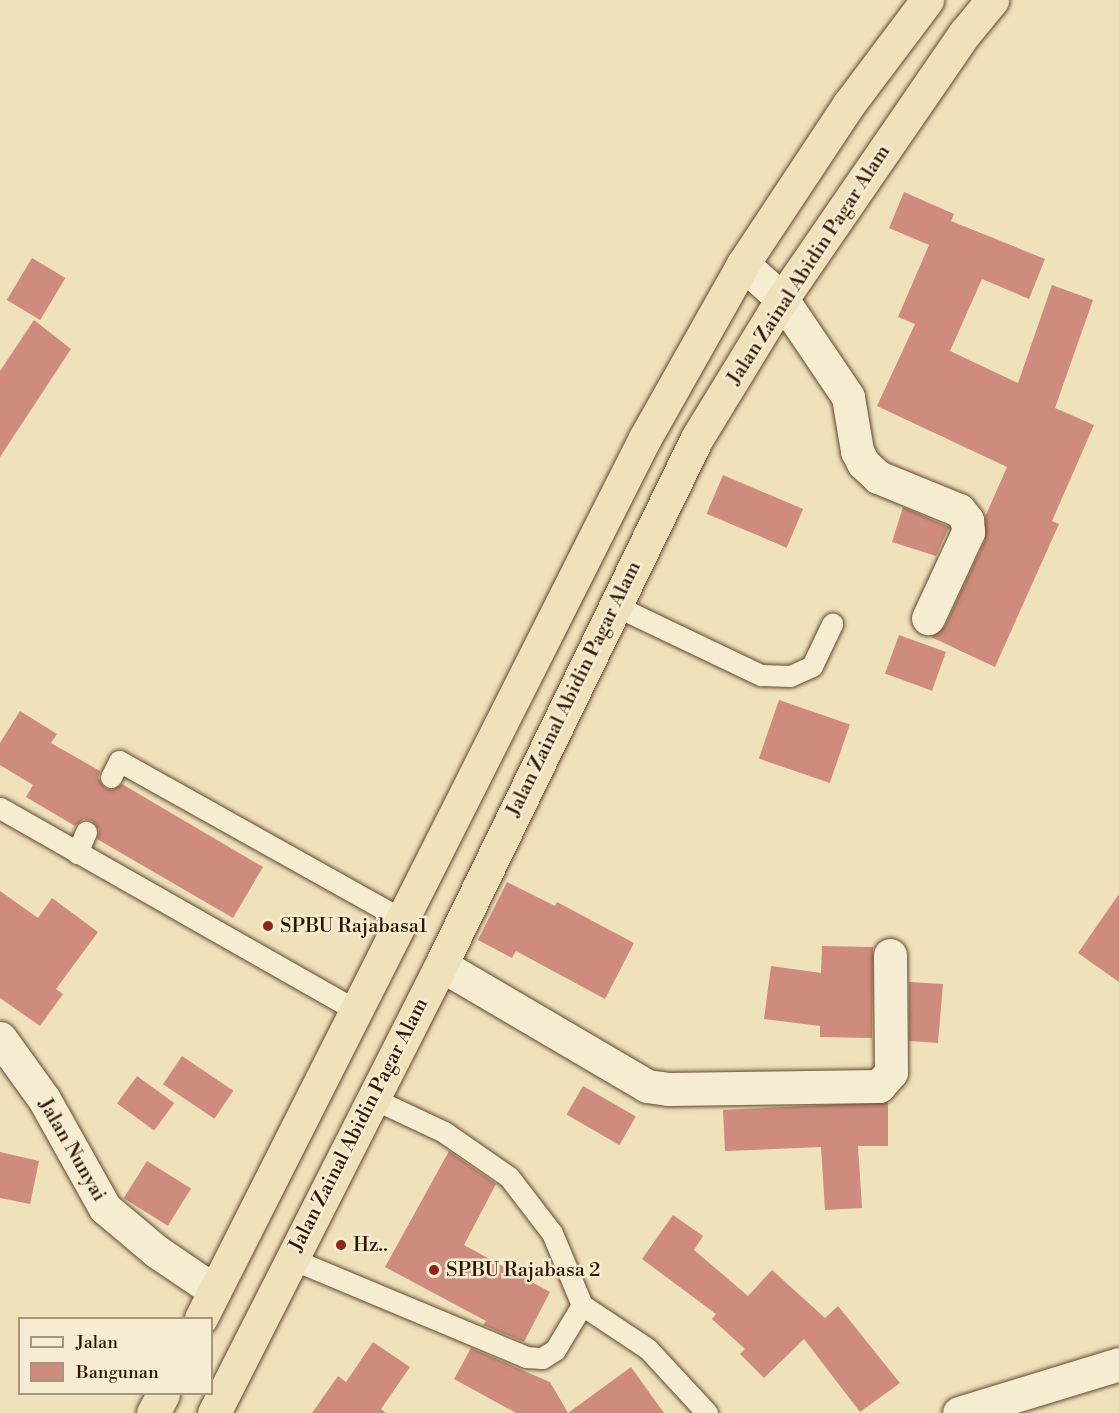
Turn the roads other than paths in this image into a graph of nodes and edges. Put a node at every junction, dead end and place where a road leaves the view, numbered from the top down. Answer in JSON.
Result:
{"nodes":[{"id":1,"x":927,"y":0,"type":"edge"},
{"id":2,"x":992,"y":0,"type":"edge"},
{"id":3,"x":743,"y":264,"type":"junction"},
{"id":4,"x":782,"y":299,"type":"junction"},
{"id":5,"x":614,"y":605,"type":"junction"},
{"id":6,"x":928,"y":618,"type":"dead end"},
{"id":7,"x":832,"y":624,"type":"dead end"},
{"id":8,"x":111,"y":777,"type":"dead end"},
{"id":9,"x":0,"y":808,"type":"edge"},
{"id":10,"x":86,"y":832,"type":"dead end"},
{"id":11,"x":77,"y":853,"type":"junction"},
{"id":12,"x":404,"y":920,"type":"junction"},
{"id":13,"x":890,"y":955,"type":"dead end"},
{"id":14,"x":441,"y":965,"type":"junction"},
{"id":15,"x":358,"y":1011,"type":"junction"},
{"id":16,"x":0,"y":1038,"type":"edge"},
{"id":17,"x":374,"y":1099,"type":"junction"},
{"id":18,"x":292,"y":1258,"type":"junction"},
{"id":19,"x":208,"y":1305,"type":"edge"},
{"id":20,"x":582,"y":1305,"type":"junction"},
{"id":21,"x":1119,"y":1364,"type":"edge"},
{"id":22,"x":162,"y":1395,"type":"edge"},
{"id":23,"x":153,"y":1413,"type":"edge"},
{"id":24,"x":214,"y":1413,"type":"edge"},
{"id":25,"x":707,"y":1413,"type":"edge"},
{"id":26,"x":959,"y":1413,"type":"edge"}],
"edges":[{"from":1,"to":3,"type":"highway"},
{"from":2,"to":4,"type":"highway","name":"Jalan Zainal Abidin Pagar Alam"},
{"from":3,"to":4,"type":"street"},
{"from":3,"to":12,"type":"highway"},
{"from":4,"to":5,"type":"highway","name":"Jalan Zainal Abidin Pagar Alam"},
{"from":4,"to":6,"type":"street"},
{"from":5,"to":7,"type":"lane"},
{"from":5,"to":14,"type":"highway","name":"Jalan Zainal Abidin Pagar Alam"},
{"from":8,"to":12,"type":"lane"},
{"from":9,"to":11,"type":"lane"},
{"from":10,"to":11,"type":"lane"},
{"from":11,"to":15,"type":"lane"},
{"from":12,"to":15,"type":"highway"},
{"from":13,"to":14,"type":"street"},
{"from":14,"to":17,"type":"highway","name":"Jalan Zainal Abidin Pagar Alam"},
{"from":15,"to":19,"type":"highway"},
{"from":16,"to":19,"type":"street","name":"Jalan Nunyai"},
{"from":17,"to":18,"type":"highway","name":"Jalan Zainal Abidin Pagar Alam"},
{"from":17,"to":20,"type":"lane"},
{"from":18,"to":20,"type":"lane"},
{"from":18,"to":24,"type":"highway","name":"Jalan Zainal Abidin Pagar Alam"},
{"from":20,"to":25,"type":"lane"},
{"from":21,"to":26,"type":"street"},
{"from":22,"to":23,"type":"highway"}]}
